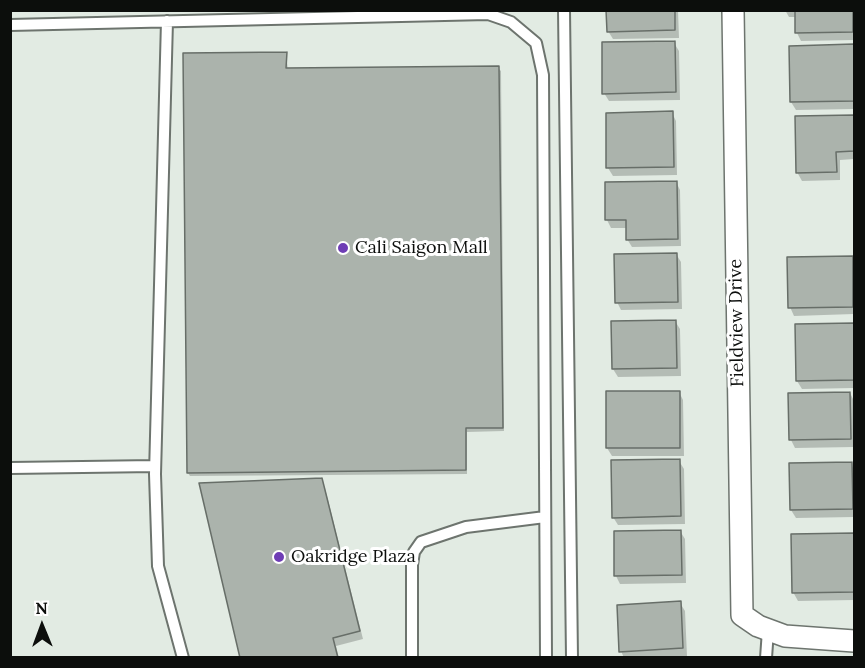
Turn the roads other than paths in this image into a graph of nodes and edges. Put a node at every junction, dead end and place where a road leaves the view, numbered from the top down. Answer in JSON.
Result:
{"nodes":[{"id":1,"x":564,"y":10,"type":"edge"},
{"id":2,"x":733,"y":10,"type":"edge"},
{"id":3,"x":167,"y":21,"type":"junction"},
{"id":4,"x":10,"y":25,"type":"edge"},
{"id":5,"x":155,"y":466,"type":"junction"},
{"id":6,"x":10,"y":468,"type":"edge"},
{"id":7,"x":545,"y":517,"type":"junction"},
{"id":8,"x":763,"y":628,"type":"junction"},
{"id":9,"x":855,"y":641,"type":"edge"},
{"id":10,"x":183,"y":657,"type":"edge"},
{"id":11,"x":412,"y":657,"type":"edge"},
{"id":12,"x":546,"y":657,"type":"edge"},
{"id":13,"x":572,"y":657,"type":"edge"},
{"id":14,"x":766,"y":657,"type":"edge"}],
"edges":[{"from":1,"to":13,"type":"lane"},
{"from":2,"to":8,"type":"street","name":"Fieldview Drive"},
{"from":3,"to":4,"type":"lane"},
{"from":3,"to":5,"type":"lane"},
{"from":3,"to":7,"type":"lane"},
{"from":5,"to":6,"type":"lane"},
{"from":5,"to":10,"type":"lane"},
{"from":7,"to":11,"type":"lane"},
{"from":7,"to":12,"type":"lane"},
{"from":8,"to":9,"type":"street"},
{"from":8,"to":14,"type":"lane"}]}
